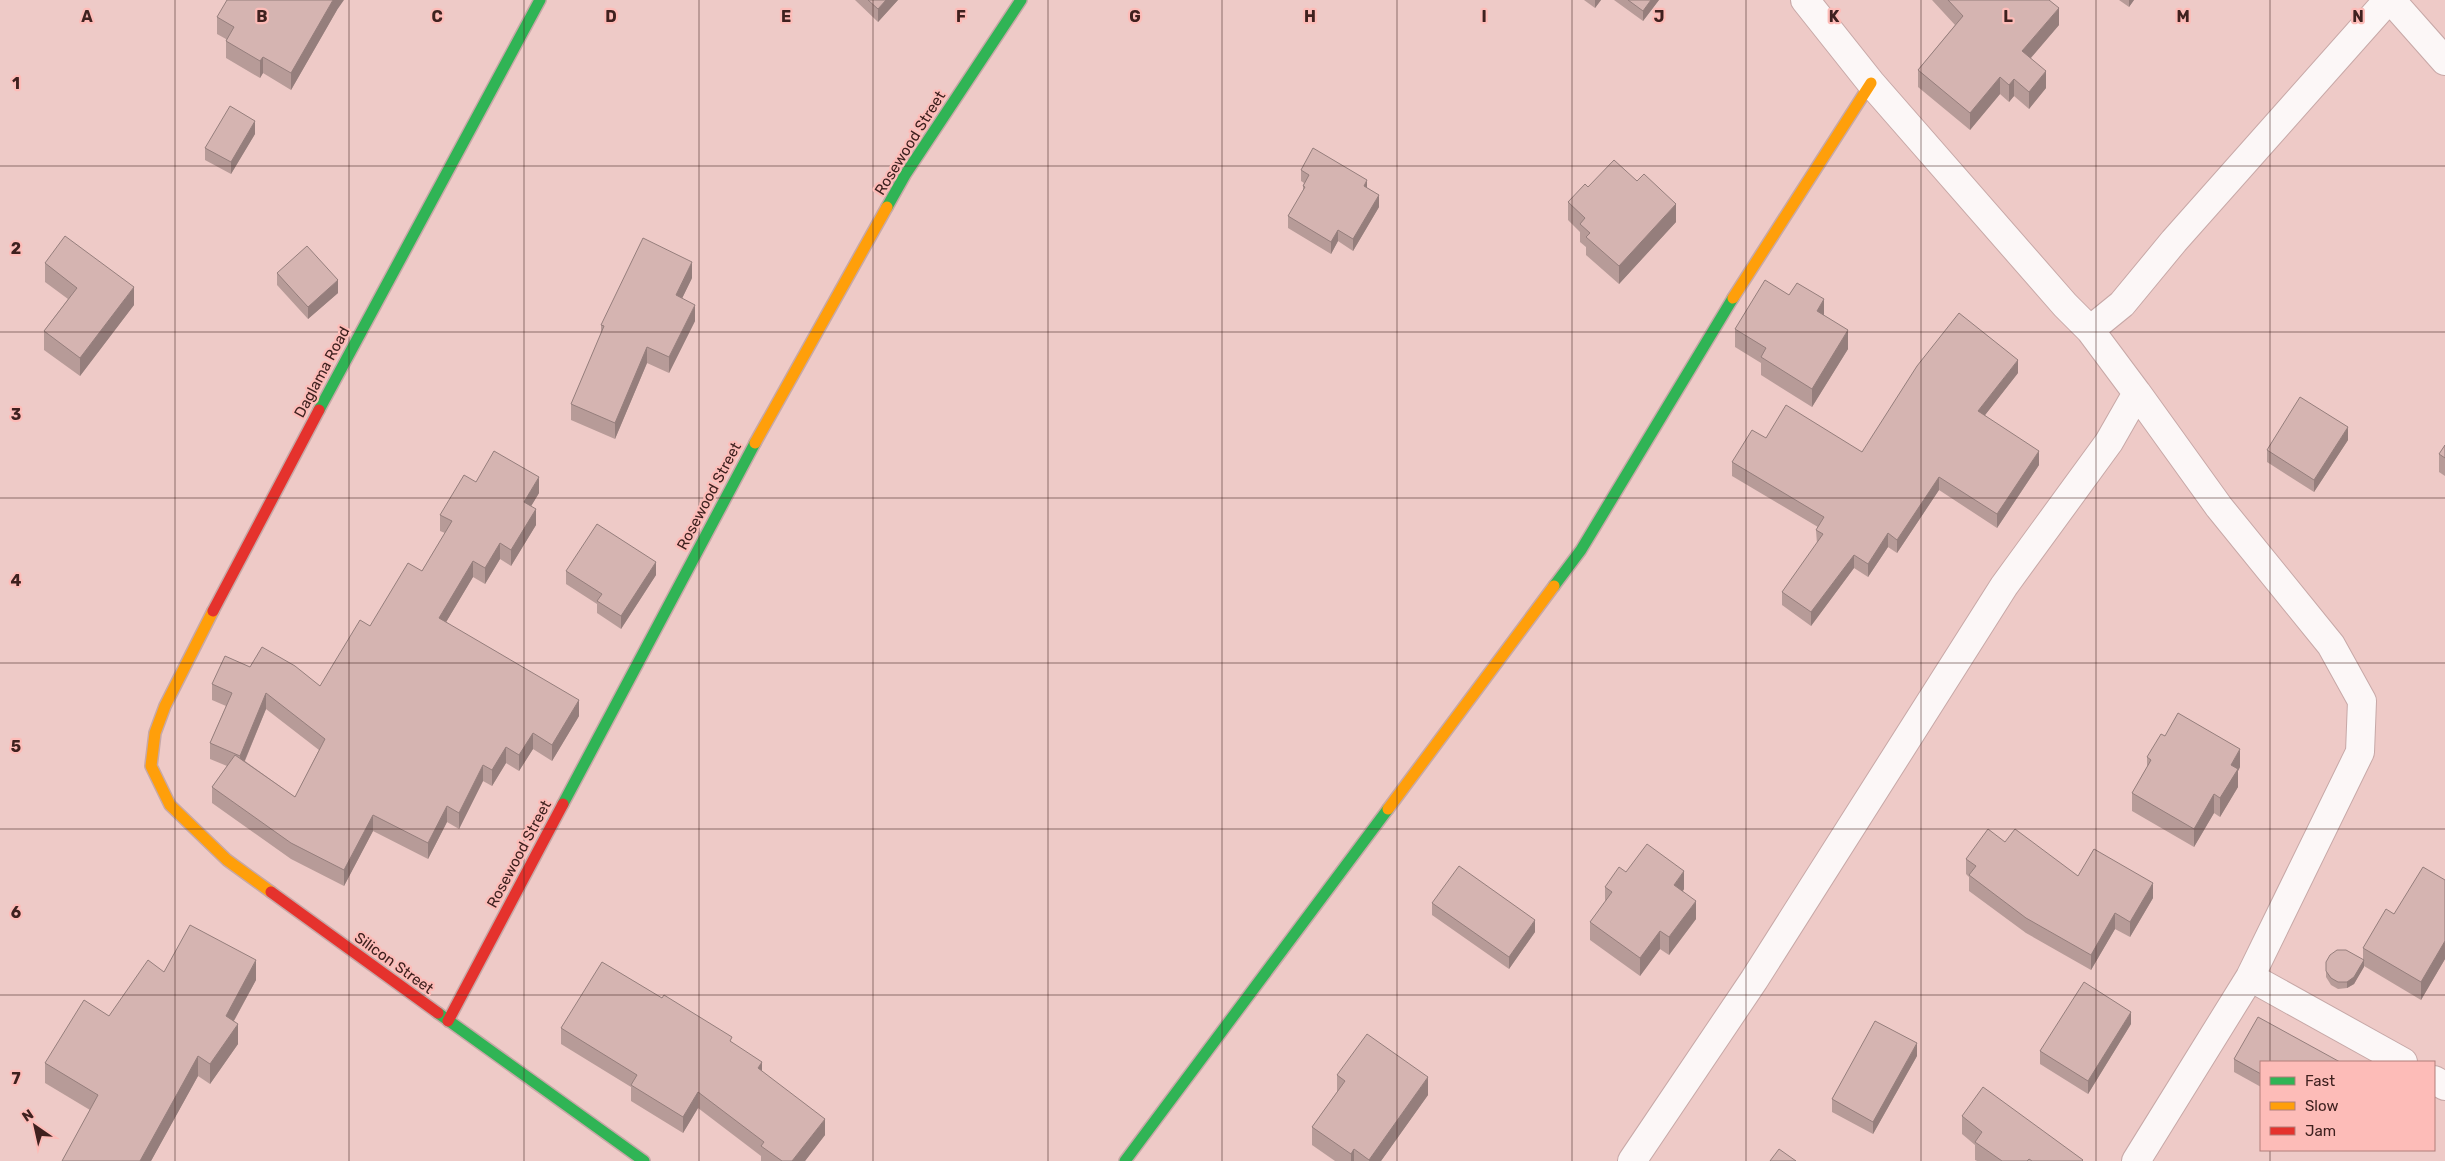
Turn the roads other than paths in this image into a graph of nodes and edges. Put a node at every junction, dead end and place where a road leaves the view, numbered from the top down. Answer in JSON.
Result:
{"nodes":[{"id":1,"x":540,"y":0,"type":"edge"},
{"id":2,"x":1021,"y":0,"type":"edge"},
{"id":3,"x":1805,"y":0,"type":"edge"},
{"id":4,"x":2389,"y":0,"type":"edge"},
{"id":5,"x":2445,"y":61,"type":"edge"},
{"id":6,"x":1871,"y":83,"type":"junction"},
{"id":7,"x":2090,"y":330,"type":"junction"},
{"id":8,"x":2137,"y":393,"type":"junction"},
{"id":9,"x":151,"y":766,"type":"joint"},
{"id":10,"x":2250,"y":977,"type":"junction"},
{"id":11,"x":448,"y":1020,"type":"junction"},
{"id":12,"x":2401,"y":1061,"type":"edge"},
{"id":13,"x":644,"y":1161,"type":"edge"},
{"id":14,"x":1125,"y":1161,"type":"edge"},
{"id":15,"x":1632,"y":1161,"type":"edge"},
{"id":16,"x":2136,"y":1161,"type":"edge"}],
"edges":[{"from":1,"to":9,"type":"street","name":"Daglama Road"},
{"from":2,"to":11,"type":"street","name":"Rosewood Street"},
{"from":3,"to":6,"type":"street"},
{"from":4,"to":5,"type":"street"},
{"from":4,"to":7,"type":"street"},
{"from":6,"to":7,"type":"street"},
{"from":6,"to":14,"type":"street"},
{"from":7,"to":8,"type":"street"},
{"from":8,"to":10,"type":"street"},
{"from":8,"to":15,"type":"street"},
{"from":9,"to":11,"type":"street","name":"Silicon Street"},
{"from":10,"to":12,"type":"street"},
{"from":10,"to":16,"type":"street"},
{"from":11,"to":13,"type":"street","name":"Silicon Street"}]}
